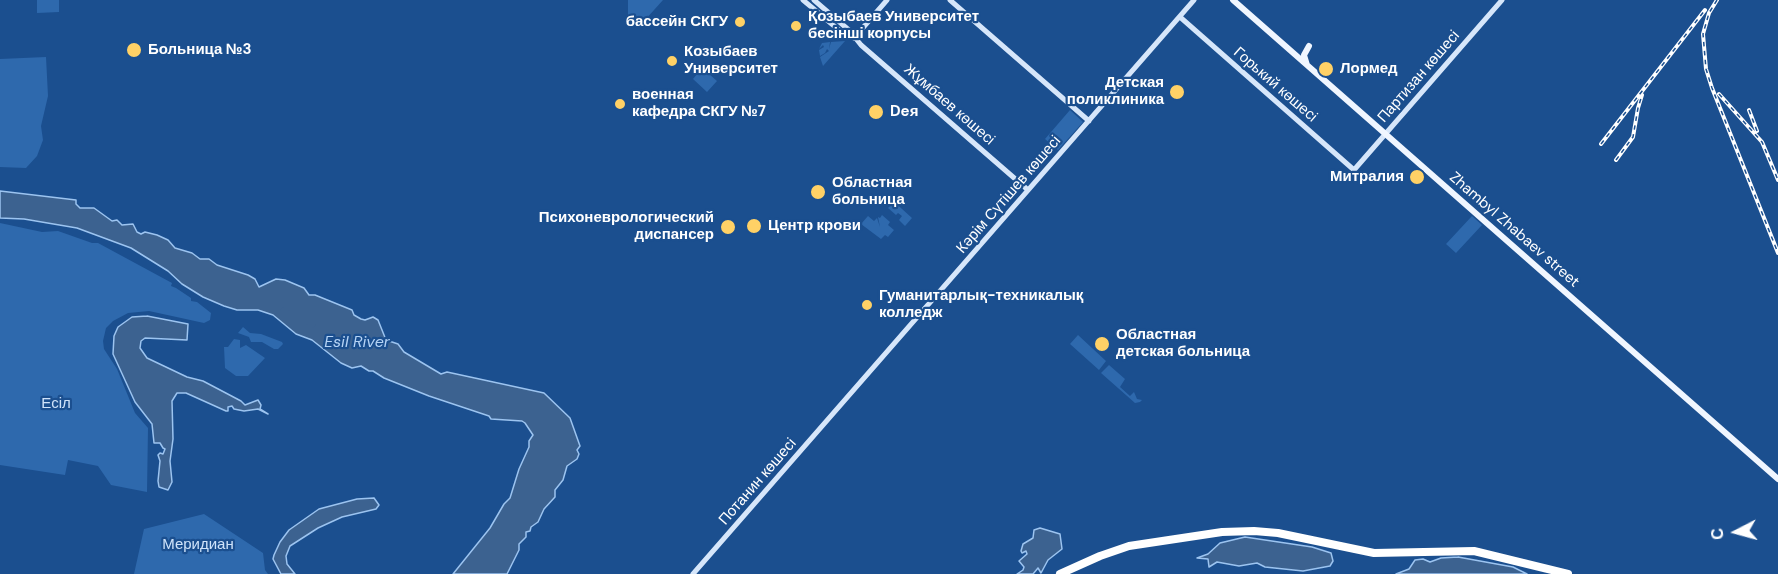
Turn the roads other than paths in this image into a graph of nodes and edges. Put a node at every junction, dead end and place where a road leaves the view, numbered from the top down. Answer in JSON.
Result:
{"nodes":[{"id":1,"x":803,"y":0,"type":"edge"},
{"id":2,"x":814,"y":0,"type":"edge"},
{"id":3,"x":887,"y":0,"type":"edge"},
{"id":4,"x":950,"y":0,"type":"edge"},
{"id":5,"x":1194,"y":0,"type":"edge"},
{"id":6,"x":1233,"y":0,"type":"edge"},
{"id":7,"x":1502,"y":0,"type":"edge"},
{"id":8,"x":1180,"y":17,"type":"junction"},
{"id":9,"x":854,"y":38,"type":"junction"},
{"id":10,"x":1288,"y":49,"type":"junction"},
{"id":11,"x":1309,"y":67,"type":"junction"},
{"id":12,"x":1089,"y":121,"type":"junction"},
{"id":13,"x":1386,"y":134,"type":"junction"},
{"id":14,"x":1395,"y":143,"type":"junction"},
{"id":15,"x":1377,"y":144,"type":"junction"},
{"id":16,"x":1354,"y":170,"type":"joint"},
{"id":17,"x":1028,"y":190,"type":"junction"},
{"id":18,"x":841,"y":405,"type":"joint"},
{"id":19,"x":1778,"y":479,"type":"edge"},
{"id":20,"x":693,"y":574,"type":"edge"},
{"id":21,"x":1060,"y":574,"type":"edge"},
{"id":22,"x":1568,"y":574,"type":"edge"}],
"edges":[{"from":1,"to":9,"type":"main road","name":"Жұмбаев көшесі"},
{"from":2,"to":9,"type":"main road","name":"Жұмбаев көшесі"},
{"from":3,"to":9,"type":"main road"},
{"from":4,"to":12,"type":"main road"},
{"from":5,"to":8,"type":"main road","name":"Кәрім Сүтішев көшесі"},
{"from":6,"to":10,"type":"main road","name":"Zhambyl Zhabaev street"},
{"from":7,"to":13,"type":"main road","name":"Партизан көшесі"},
{"from":8,"to":12,"type":"main road","name":"Кәрім Сүтішев көшесі"},
{"from":8,"to":16,"type":"main road","name":"Горький көшесі"},
{"from":9,"to":17,"type":"main road","name":"Жұмбаев көшесі"},
{"from":10,"to":11,"type":"main road","name":"Zhambyl Zhabaev street"},
{"from":10,"to":11,"type":"main road"},
{"from":11,"to":13,"type":"main road","name":"Zhambyl Zhabaev street"},
{"from":12,"to":17,"type":"main road","name":"Кәрім Сүтішев көшесі"},
{"from":13,"to":14,"type":"main road","name":"Zhambyl Zhabaev street"},
{"from":13,"to":15,"type":"main road","name":"Партизан көшесі"},
{"from":14,"to":15,"type":"main road"},
{"from":14,"to":19,"type":"main road","name":"Zhambyl Zhabaev street"},
{"from":15,"to":16,"type":"main road","name":"Партизан көшесі"},
{"from":17,"to":18,"type":"main road","name":"Кәрім Сүтішев көшесі"},
{"from":18,"to":20,"type":"main road","name":"Потанин көшесі"},
{"from":21,"to":22,"type":"highway"}]}
